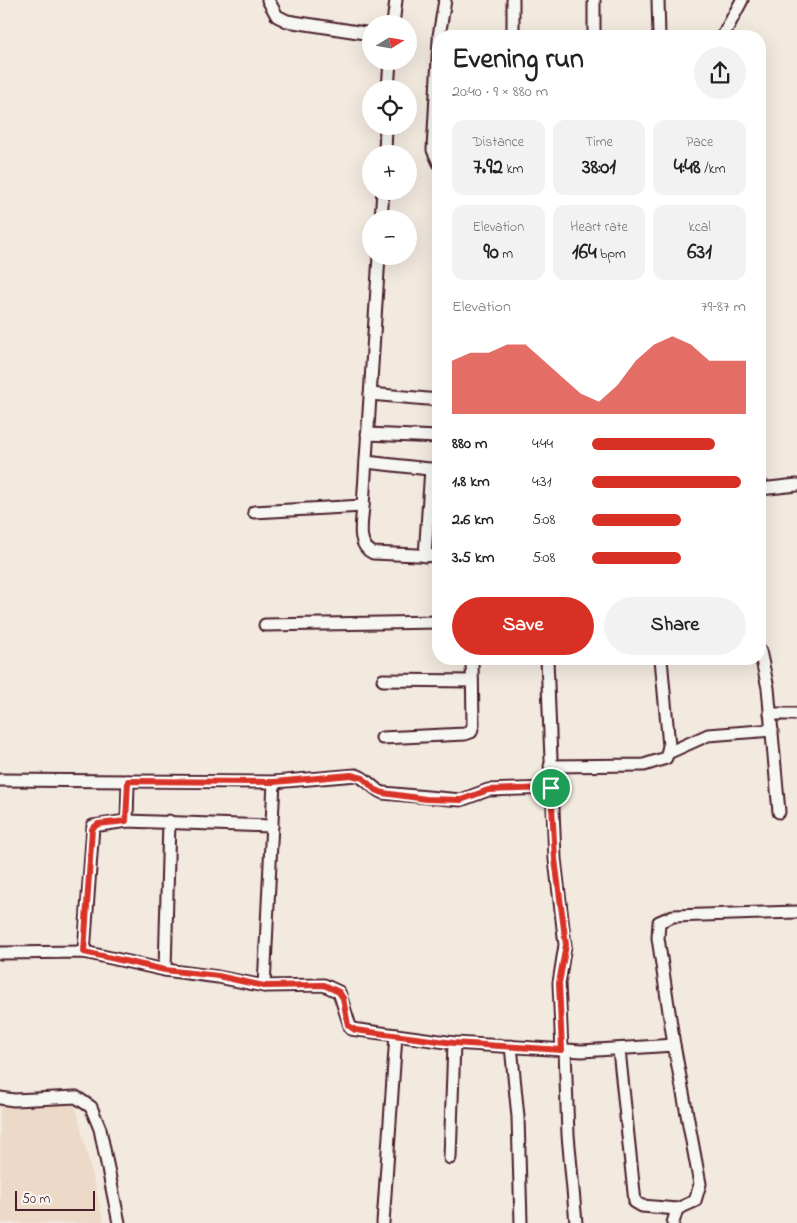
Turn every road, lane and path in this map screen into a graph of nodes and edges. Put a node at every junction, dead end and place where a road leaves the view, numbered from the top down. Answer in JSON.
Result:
{"nodes":[{"id":1,"x":268,"y":0,"type":"edge"},
{"id":2,"x":396,"y":0,"type":"edge"},
{"id":3,"x":445,"y":0,"type":"edge"},
{"id":4,"x":513,"y":0,"type":"edge"},
{"id":5,"x":594,"y":0,"type":"edge"},
{"id":6,"x":658,"y":0,"type":"edge"},
{"id":7,"x":742,"y":0,"type":"edge"},
{"id":8,"x":394,"y":15,"type":"edge"},
{"id":9,"x":440,"y":30,"type":"edge"},
{"id":10,"x":513,"y":30,"type":"edge"},
{"id":11,"x":594,"y":30,"type":"edge"},
{"id":12,"x":659,"y":30,"type":"edge"},
{"id":13,"x":726,"y":30,"type":"edge"},
{"id":14,"x":362,"y":33,"type":"edge"},
{"id":15,"x":378,"y":265,"type":"edge"},
{"id":16,"x":370,"y":394,"type":"junction"},
{"id":17,"x":432,"y":399,"type":"edge"},
{"id":18,"x":367,"y":434,"type":"junction"},
{"id":19,"x":432,"y":437,"type":"edge"},
{"id":20,"x":366,"y":462,"type":"junction"},
{"id":21,"x":432,"y":469,"type":"edge"},
{"id":22,"x":797,"y":485,"type":"edge"},
{"id":23,"x":766,"y":488,"type":"edge"},
{"id":24,"x":432,"y":495,"type":"edge"},
{"id":25,"x":363,"y":506,"type":"junction"},
{"id":26,"x":254,"y":512,"type":"dead end"},
{"id":27,"x":425,"y":556,"type":"junction"},
{"id":28,"x":432,"y":556,"type":"edge"},
{"id":29,"x":432,"y":622,"type":"edge"},
{"id":30,"x":265,"y":625,"type":"dead end"},
{"id":31,"x":472,"y":665,"type":"edge"},
{"id":32,"x":547,"y":665,"type":"edge"},
{"id":33,"x":661,"y":665,"type":"edge"},
{"id":34,"x":762,"y":665,"type":"edge"},
{"id":35,"x":382,"y":680,"type":"dead end"},
{"id":36,"x":472,"y":681,"type":"junction"},
{"id":37,"x":770,"y":714,"type":"junction"},
{"id":38,"x":797,"y":714,"type":"edge"},
{"id":39,"x":772,"y":730,"type":"junction"},
{"id":40,"x":382,"y":738,"type":"dead end"},
{"id":41,"x":668,"y":753,"type":"junction"},
{"id":42,"x":550,"y":766,"type":"junction"},
{"id":43,"x":0,"y":780,"type":"edge"},
{"id":44,"x":128,"y":781,"type":"junction"},
{"id":45,"x":274,"y":782,"type":"junction"},
{"id":46,"x":551,"y":788,"type":"junction"},
{"id":47,"x":779,"y":812,"type":"dead end"},
{"id":48,"x":126,"y":821,"type":"junction"},
{"id":49,"x":168,"y":822,"type":"junction"},
{"id":50,"x":272,"y":826,"type":"junction"},
{"id":51,"x":797,"y":912,"type":"edge"},
{"id":52,"x":84,"y":952,"type":"junction"},
{"id":53,"x":0,"y":953,"type":"edge"},
{"id":54,"x":165,"y":970,"type":"junction"},
{"id":55,"x":264,"y":986,"type":"junction"},
{"id":56,"x":396,"y":1034,"type":"junction"},
{"id":57,"x":454,"y":1043,"type":"junction"},
{"id":58,"x":674,"y":1045,"type":"junction"},
{"id":59,"x":511,"y":1046,"type":"junction"},
{"id":60,"x":563,"y":1050,"type":"junction"},
{"id":61,"x":619,"y":1050,"type":"junction"},
{"id":62,"x":0,"y":1098,"type":"edge"},
{"id":63,"x":450,"y":1158,"type":"dead end"},
{"id":64,"x":677,"y":1209,"type":"junction"},
{"id":65,"x":119,"y":1223,"type":"edge"},
{"id":66,"x":383,"y":1223,"type":"edge"},
{"id":67,"x":521,"y":1223,"type":"edge"},
{"id":68,"x":576,"y":1223,"type":"edge"},
{"id":69,"x":674,"y":1223,"type":"edge"}],
"edges":[{"from":1,"to":14,"type":"street"},
{"from":2,"to":8,"type":"street"},
{"from":3,"to":9,"type":"street"},
{"from":4,"to":10,"type":"street"},
{"from":5,"to":11,"type":"street"},
{"from":6,"to":12,"type":"street"},
{"from":7,"to":13,"type":"street"},
{"from":15,"to":16,"type":"street"},
{"from":16,"to":17,"type":"street"},
{"from":16,"to":18,"type":"street"},
{"from":18,"to":19,"type":"street"},
{"from":18,"to":20,"type":"street"},
{"from":20,"to":21,"type":"street"},
{"from":20,"to":25,"type":"street"},
{"from":22,"to":23,"type":"street"},
{"from":24,"to":27,"type":"street"},
{"from":25,"to":26,"type":"street"},
{"from":25,"to":27,"type":"street"},
{"from":27,"to":28,"type":"street"},
{"from":29,"to":30,"type":"street"},
{"from":31,"to":36,"type":"street"},
{"from":32,"to":42,"type":"street"},
{"from":33,"to":41,"type":"street"},
{"from":34,"to":37,"type":"street"},
{"from":35,"to":36,"type":"street"},
{"from":36,"to":40,"type":"street"},
{"from":37,"to":38,"type":"street"},
{"from":37,"to":39,"type":"street"},
{"from":39,"to":41,"type":"street"},
{"from":39,"to":47,"type":"street"},
{"from":41,"to":42,"type":"street"},
{"from":42,"to":46,"type":"street"},
{"from":43,"to":44,"type":"street"},
{"from":44,"to":45,"type":"street"},
{"from":44,"to":48,"type":"street"},
{"from":45,"to":46,"type":"street"},
{"from":45,"to":50,"type":"street"},
{"from":46,"to":60,"type":"street"},
{"from":48,"to":49,"type":"street"},
{"from":48,"to":52,"type":"street"},
{"from":49,"to":50,"type":"street"},
{"from":49,"to":54,"type":"street"},
{"from":50,"to":55,"type":"street"},
{"from":51,"to":58,"type":"street"},
{"from":52,"to":53,"type":"street"},
{"from":52,"to":54,"type":"street"},
{"from":54,"to":55,"type":"street"},
{"from":55,"to":56,"type":"street"},
{"from":56,"to":57,"type":"street"},
{"from":56,"to":66,"type":"street"},
{"from":57,"to":59,"type":"street"},
{"from":57,"to":63,"type":"street"},
{"from":58,"to":61,"type":"street"},
{"from":58,"to":64,"type":"street"},
{"from":59,"to":60,"type":"street"},
{"from":59,"to":67,"type":"street"},
{"from":60,"to":61,"type":"street"},
{"from":60,"to":68,"type":"street"},
{"from":61,"to":64,"type":"street"},
{"from":62,"to":65,"type":"street"},
{"from":64,"to":69,"type":"street"}]}
